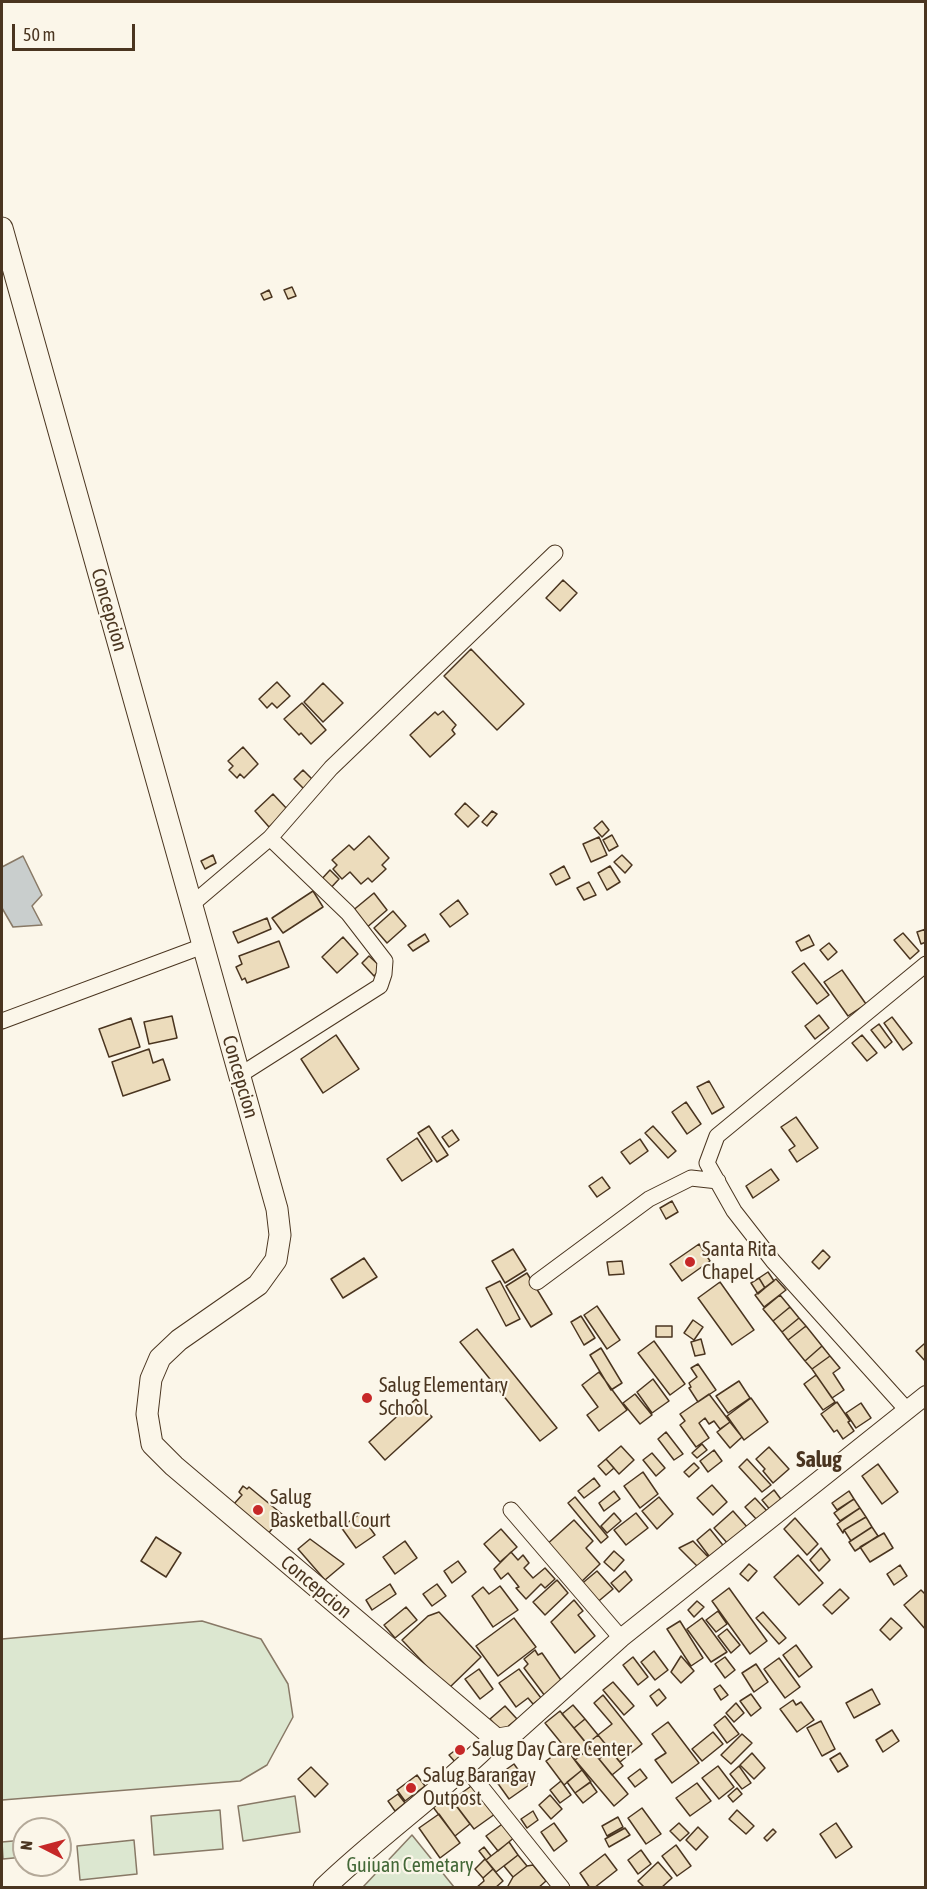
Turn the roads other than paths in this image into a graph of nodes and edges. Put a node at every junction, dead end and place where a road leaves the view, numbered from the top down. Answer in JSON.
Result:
{"nodes":[{"id":1,"x":2,"y":228,"type":"edge"},
{"id":2,"x":555,"y":553,"type":"dead end"},
{"id":3,"x":270,"y":838,"type":"junction"},
{"id":4,"x":191,"y":905,"type":"junction"},
{"id":5,"x":203,"y":946,"type":"junction"},
{"id":6,"x":926,"y":964,"type":"edge"},
{"id":7,"x":2,"y":1021,"type":"edge"},
{"id":8,"x":240,"y":1075,"type":"junction"},
{"id":9,"x":718,"y":1181,"type":"junction"},
{"id":10,"x":537,"y":1282,"type":"dead end"},
{"id":11,"x":926,"y":1395,"type":"edge"},
{"id":12,"x":907,"y":1410,"type":"junction"},
{"id":13,"x":511,"y":1510,"type":"dead end"},
{"id":14,"x":621,"y":1638,"type":"junction"},
{"id":15,"x":495,"y":1738,"type":"junction"},
{"id":16,"x":465,"y":1768,"type":"junction"},
{"id":17,"x":324,"y":1887,"type":"edge"},
{"id":18,"x":562,"y":1887,"type":"edge"}],
"edges":[{"from":1,"to":4,"type":"main road","name":"Concepcion"},
{"from":2,"to":3,"type":"street"},
{"from":3,"to":4,"type":"street"},
{"from":3,"to":8,"type":"street"},
{"from":4,"to":5,"type":"main road","name":"Concepcion"},
{"from":5,"to":7,"type":"street"},
{"from":5,"to":8,"type":"main road","name":"Concepcion"},
{"from":6,"to":9,"type":"street"},
{"from":8,"to":15,"type":"main road","name":"Concepcion"},
{"from":9,"to":10,"type":"street"},
{"from":9,"to":12,"type":"street"},
{"from":11,"to":12,"type":"street"},
{"from":12,"to":14,"type":"street"},
{"from":13,"to":14,"type":"street"},
{"from":14,"to":15,"type":"street"},
{"from":15,"to":16,"type":"main road"},
{"from":16,"to":17,"type":"main road"},
{"from":16,"to":18,"type":"street"}]}
